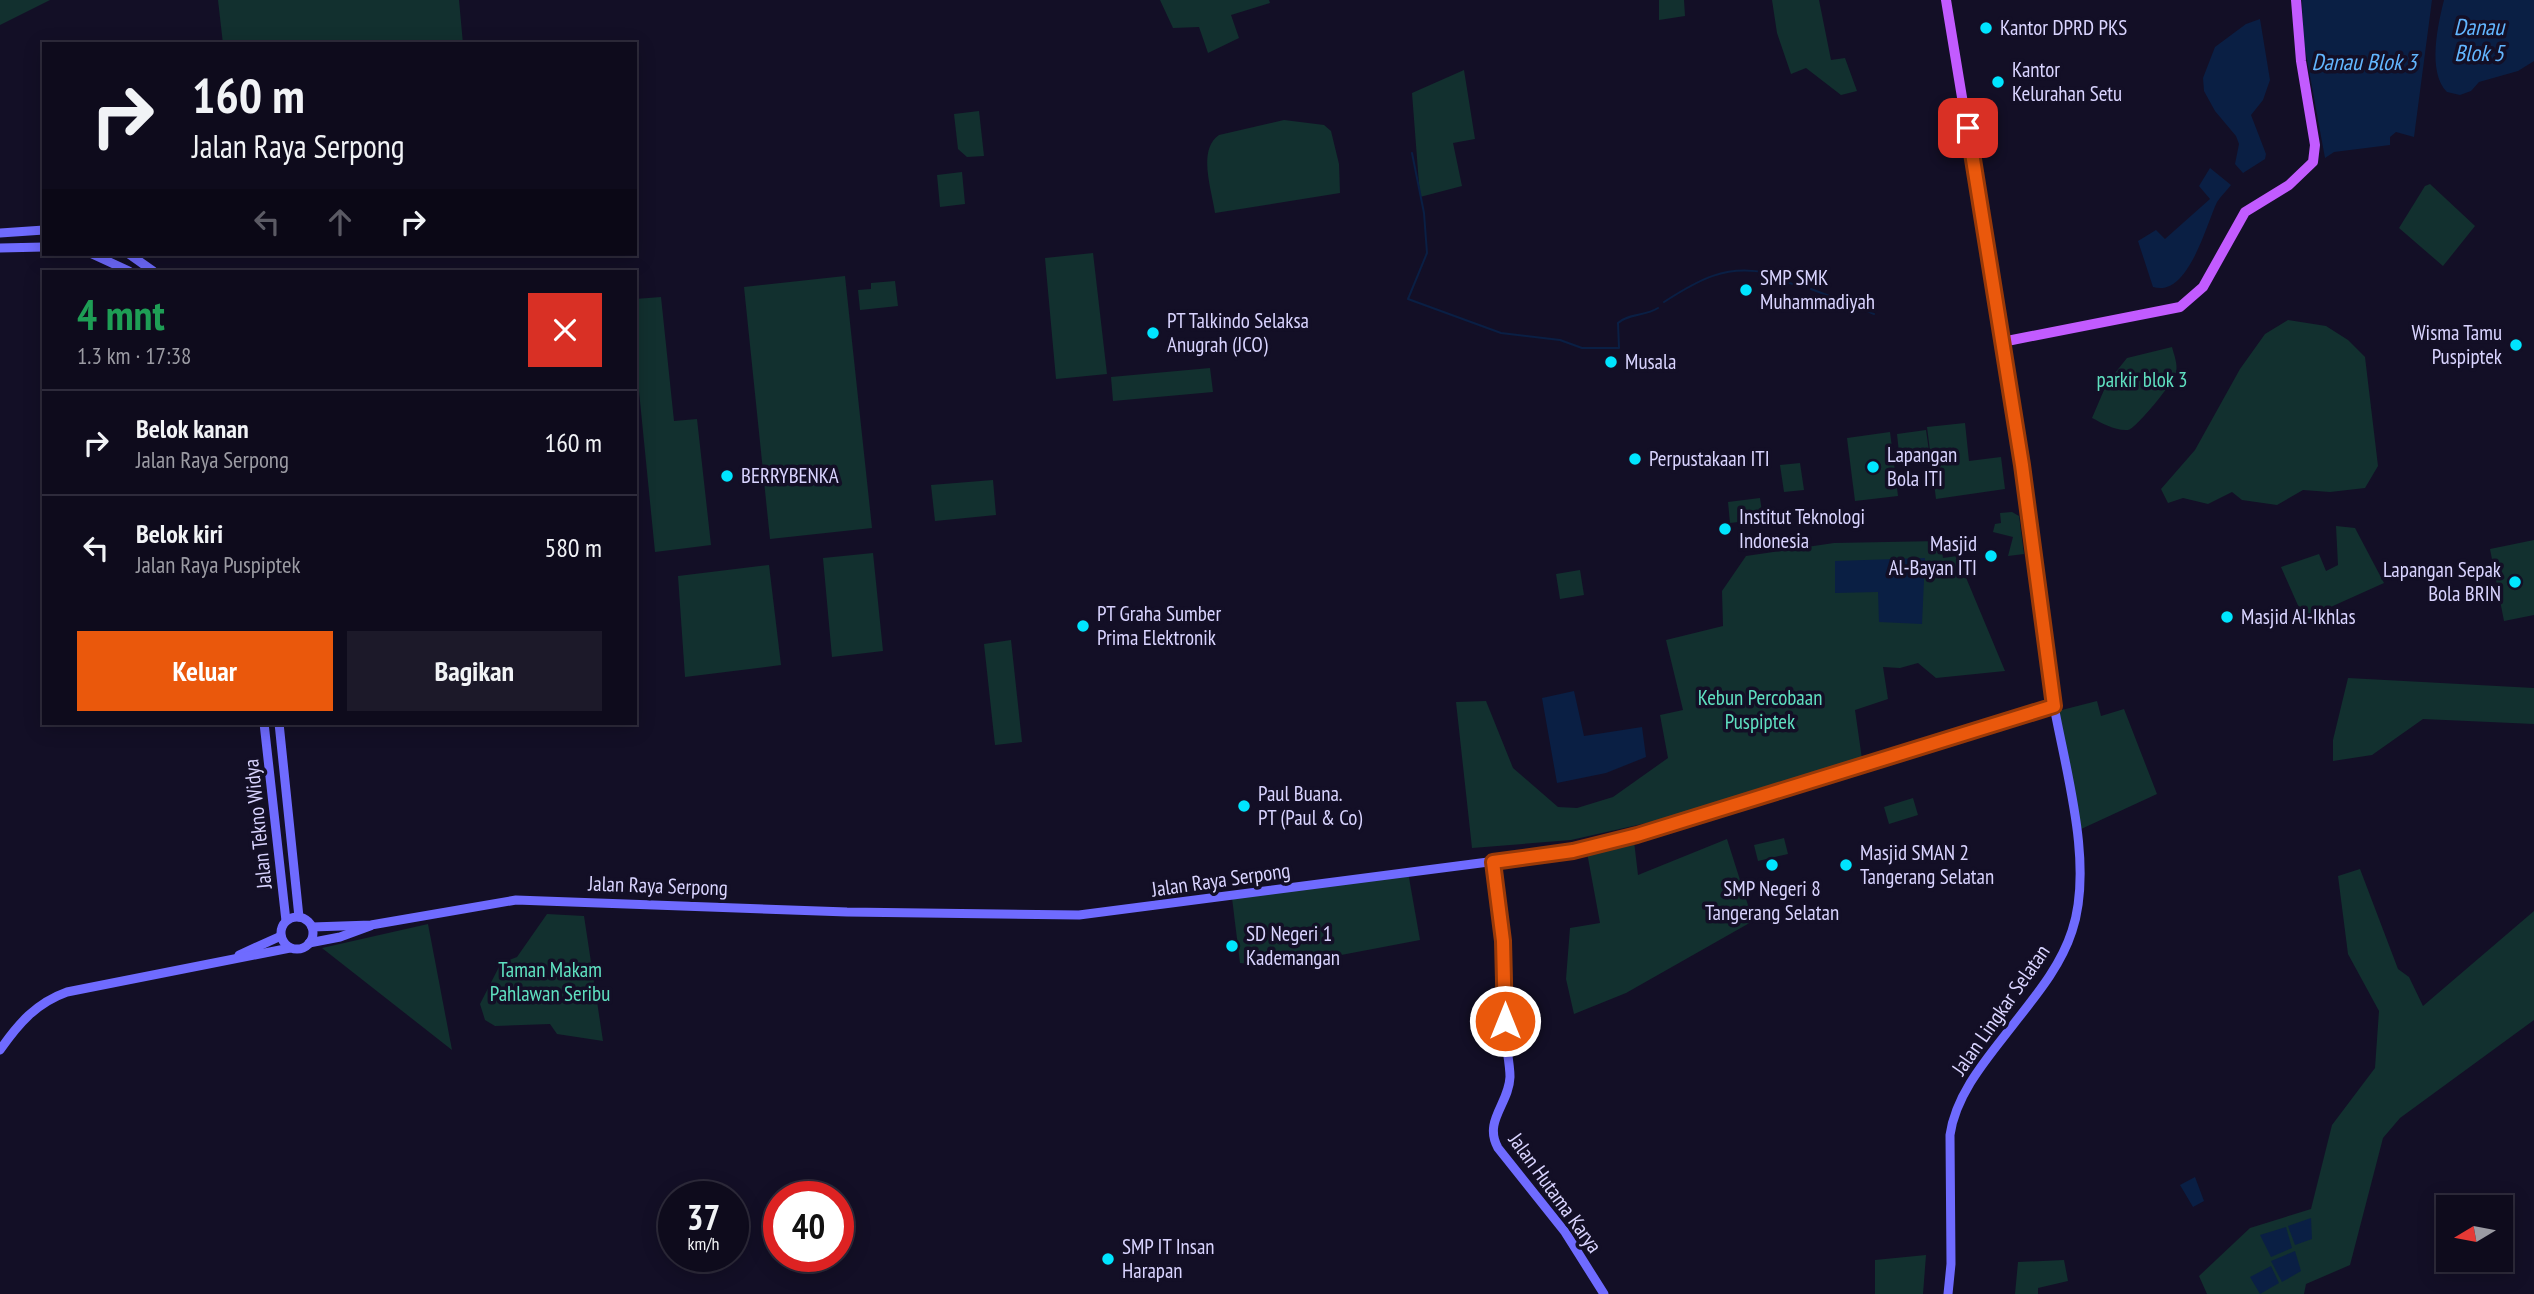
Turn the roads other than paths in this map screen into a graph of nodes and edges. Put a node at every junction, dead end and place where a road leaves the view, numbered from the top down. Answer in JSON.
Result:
{"nodes":[{"id":1,"x":1946,"y":0,"type":"edge"},
{"id":2,"x":2296,"y":0,"type":"edge"},
{"id":3,"x":42,"y":230,"type":"edge"},
{"id":4,"x":0,"y":233,"type":"edge"},
{"id":5,"x":42,"y":247,"type":"edge"},
{"id":6,"x":0,"y":248,"type":"edge"},
{"id":7,"x":96,"y":256,"type":"edge"},
{"id":8,"x":132,"y":256,"type":"edge"},
{"id":9,"x":127,"y":270,"type":"edge"},
{"id":10,"x":152,"y":270,"type":"edge"},
{"id":11,"x":2002,"y":342,"type":"junction"},
{"id":12,"x":2054,"y":706,"type":"junction"},
{"id":13,"x":264,"y":725,"type":"edge"},
{"id":14,"x":279,"y":725,"type":"edge"},
{"id":15,"x":1493,"y":862,"type":"junction"},
{"id":16,"x":299,"y":917,"type":"junction"},
{"id":17,"x":286,"y":921,"type":"junction"},
{"id":18,"x":371,"y":925,"type":"junction"},
{"id":19,"x":312,"y":927,"type":"junction"},
{"id":20,"x":281,"y":936,"type":"junction"},
{"id":21,"x":309,"y":943,"type":"junction"},
{"id":22,"x":290,"y":947,"type":"junction"},
{"id":23,"x":234,"y":958,"type":"junction"},
{"id":24,"x":0,"y":1050,"type":"edge"},
{"id":25,"x":1604,"y":1294,"type":"edge"},
{"id":26,"x":1948,"y":1294,"type":"edge"}],
"edges":[{"from":1,"to":11,"type":"main road"},
{"from":2,"to":11,"type":"main road"},
{"from":3,"to":4,"type":"main road"},
{"from":5,"to":6,"type":"main road"},
{"from":7,"to":9,"type":"main road"},
{"from":8,"to":10,"type":"main road"},
{"from":11,"to":12,"type":"main road"},
{"from":12,"to":15,"type":"main road","name":"Jalan Raya Serpong"},
{"from":12,"to":26,"type":"main road","name":"Jalan Lingkar Selatan"},
{"from":13,"to":17,"type":"main road","name":"Jalan Tekno Widya"},
{"from":14,"to":16,"type":"main road","name":"Jalan Tekno Widya"},
{"from":15,"to":18,"type":"main road","name":"Jalan Raya Serpong"},
{"from":15,"to":25,"type":"main road","name":"Jalan Hutama Karya"},
{"from":16,"to":17,"type":"main road"},
{"from":16,"to":19,"type":"main road"},
{"from":17,"to":20,"type":"main road"},
{"from":18,"to":19,"type":"main road","name":"Jalan Raya Serpong"},
{"from":18,"to":21,"type":"main road","name":"Jalan Raya Serpong"},
{"from":19,"to":21,"type":"main road"},
{"from":20,"to":22,"type":"main road"},
{"from":20,"to":23,"type":"main road"},
{"from":21,"to":22,"type":"main road"},
{"from":22,"to":23,"type":"main road"},
{"from":23,"to":24,"type":"main road"}]}
